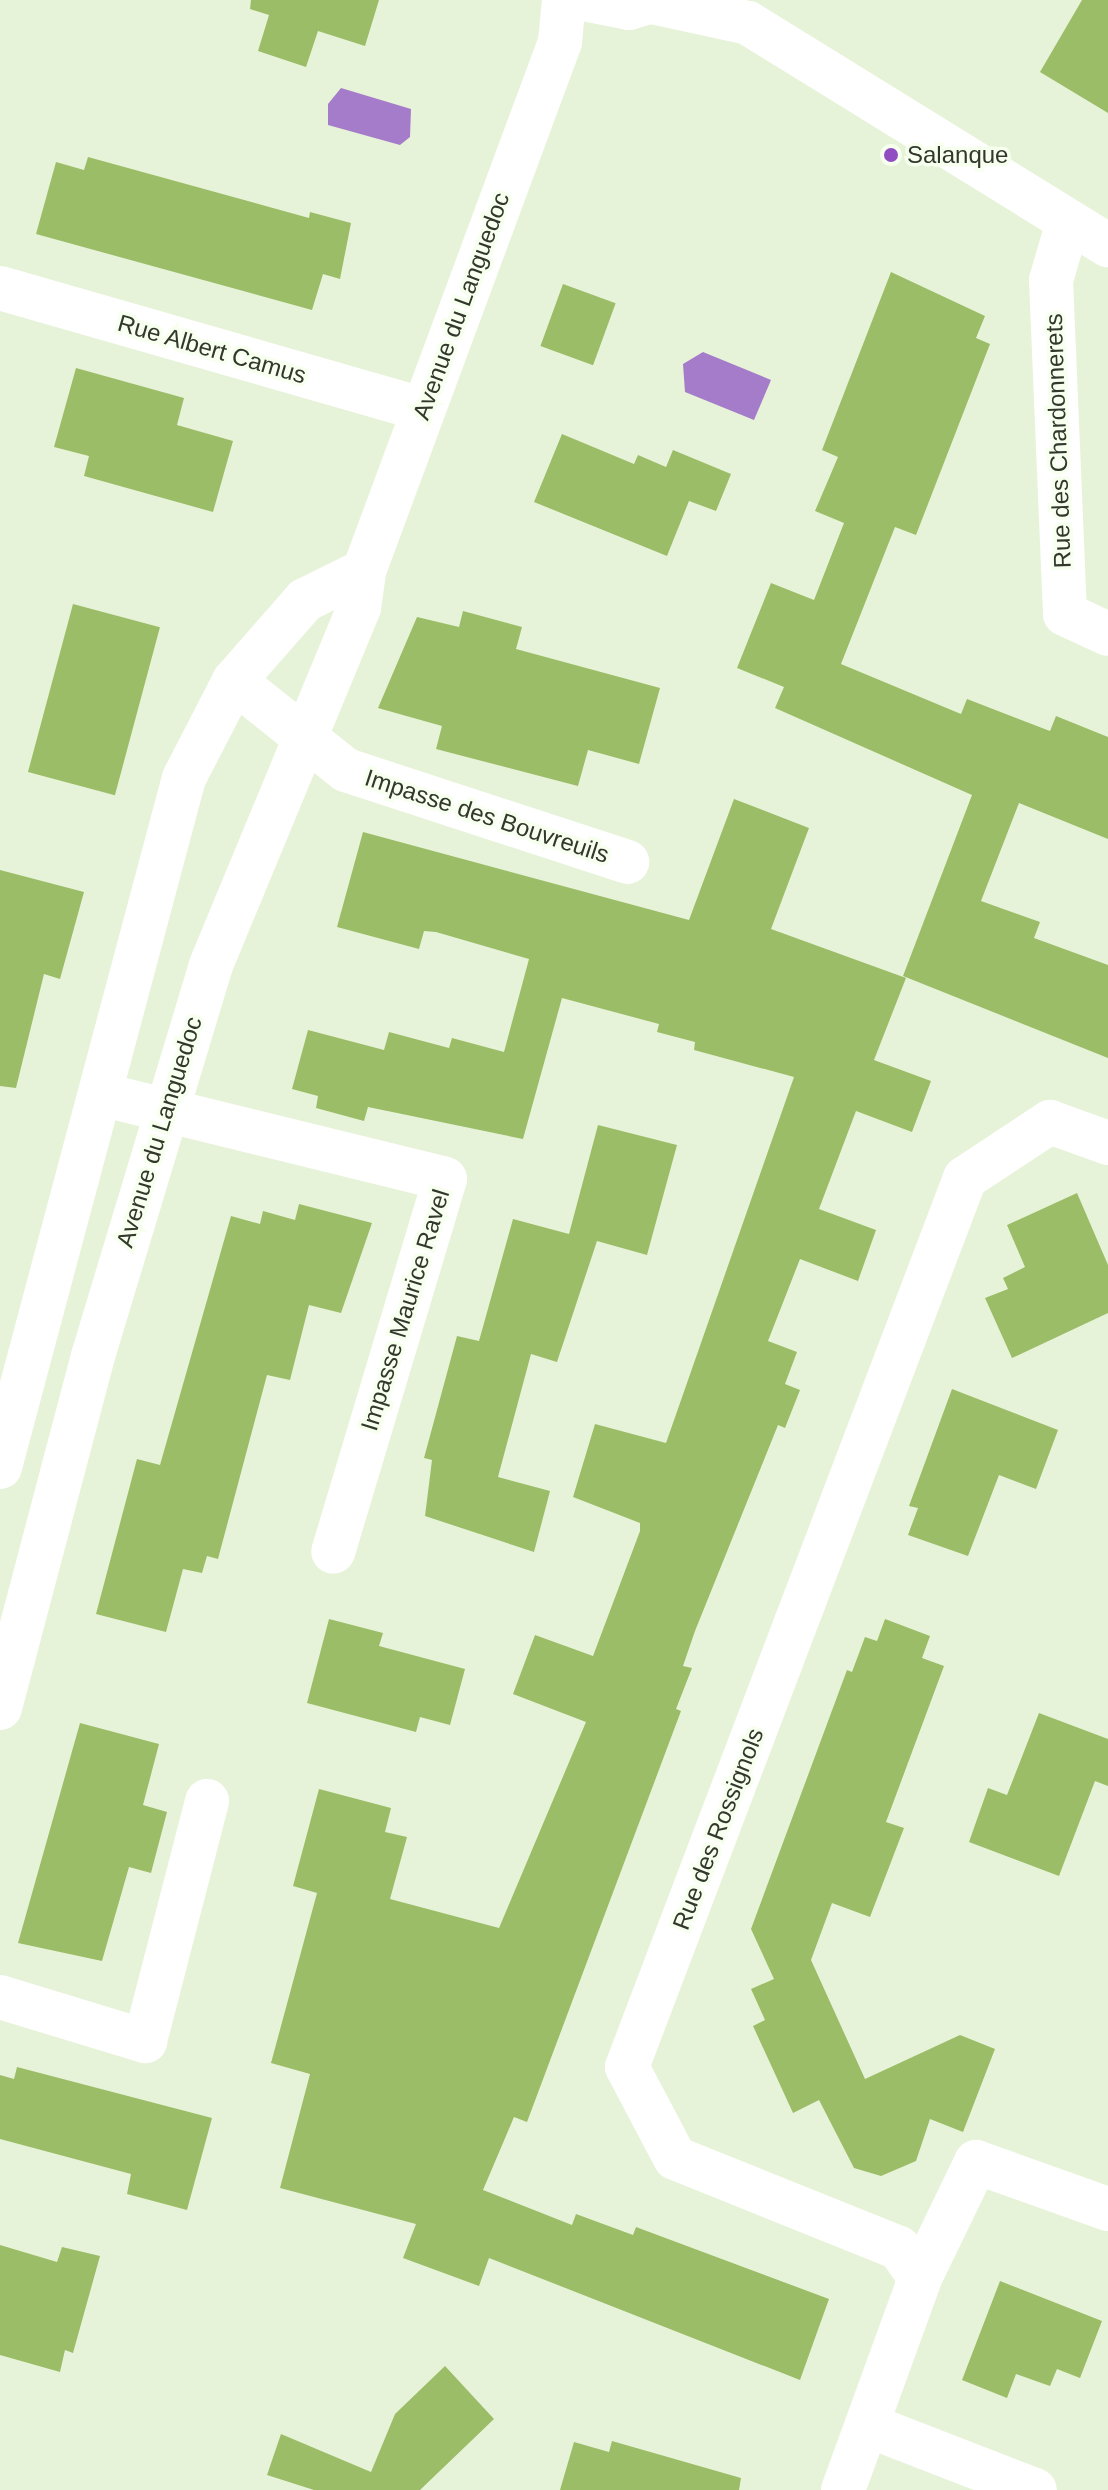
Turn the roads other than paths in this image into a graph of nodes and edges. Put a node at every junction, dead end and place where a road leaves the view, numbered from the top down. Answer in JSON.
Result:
{"nodes":[{"id":1,"x":653,"y":1,"type":"edge"},
{"id":2,"x":579,"y":12,"type":"edge"},
{"id":3,"x":740,"y":12,"type":"edge"},
{"id":4,"x":1068,"y":222,"type":"junction"},
{"id":5,"x":1108,"y":245,"type":"edge"},
{"id":6,"x":0,"y":288,"type":"edge"},
{"id":7,"x":423,"y":409,"type":"junction"},
{"id":8,"x":364,"y":571,"type":"junction"},
{"id":9,"x":1108,"y":634,"type":"edge"},
{"id":10,"x":234,"y":681,"type":"junction"},
{"id":11,"x":309,"y":737,"type":"junction"},
{"id":12,"x":627,"y":862,"type":"dead end"},
{"id":13,"x":100,"y":1094,"type":"junction"},
{"id":14,"x":163,"y":1110,"type":"junction"},
{"id":15,"x":1108,"y":1143,"type":"edge"},
{"id":16,"x":0,"y":1467,"type":"edge"},
{"id":17,"x":333,"y":1552,"type":"dead end"},
{"id":18,"x":0,"y":1708,"type":"edge"},
{"id":19,"x":207,"y":1801,"type":"dead end"},
{"id":20,"x":0,"y":1997,"type":"edge"},
{"id":21,"x":1108,"y":2209,"type":"edge"},
{"id":22,"x":920,"y":2278,"type":"junction"},
{"id":23,"x":867,"y":2425,"type":"junction"},
{"id":24,"x":843,"y":2490,"type":"edge"},
{"id":25,"x":1035,"y":2490,"type":"edge"}],
"edges":[{"from":1,"to":2,"type":"street"},
{"from":1,"to":3,"type":"street"},
{"from":2,"to":7,"type":"street","name":"Avenue du Languedoc"},
{"from":3,"to":4,"type":"street"},
{"from":4,"to":5,"type":"street"},
{"from":4,"to":9,"type":"street","name":"Rue des Chardonnerets"},
{"from":6,"to":7,"type":"street","name":"Rue Albert Camus"},
{"from":7,"to":8,"type":"street","name":"Avenue du Languedoc"},
{"from":8,"to":10,"type":"street"},
{"from":8,"to":11,"type":"street","name":"Avenue du Languedoc"},
{"from":10,"to":11,"type":"street","name":"Impasse des Bouvreuils"},
{"from":10,"to":13,"type":"street"},
{"from":11,"to":12,"type":"street","name":"Impasse des Bouvreuils"},
{"from":11,"to":14,"type":"street","name":"Avenue du Languedoc"},
{"from":13,"to":14,"type":"street","name":"Impasse Maurice Ravel"},
{"from":13,"to":16,"type":"street"},
{"from":14,"to":17,"type":"street","name":"Impasse Maurice Ravel"},
{"from":14,"to":18,"type":"street","name":"Avenue du Languedoc"},
{"from":15,"to":22,"type":"street","name":"Rue des Rossignols"},
{"from":19,"to":20,"type":"street"},
{"from":21,"to":22,"type":"street"},
{"from":22,"to":23,"type":"street"},
{"from":23,"to":24,"type":"street"},
{"from":23,"to":25,"type":"street"}]}
